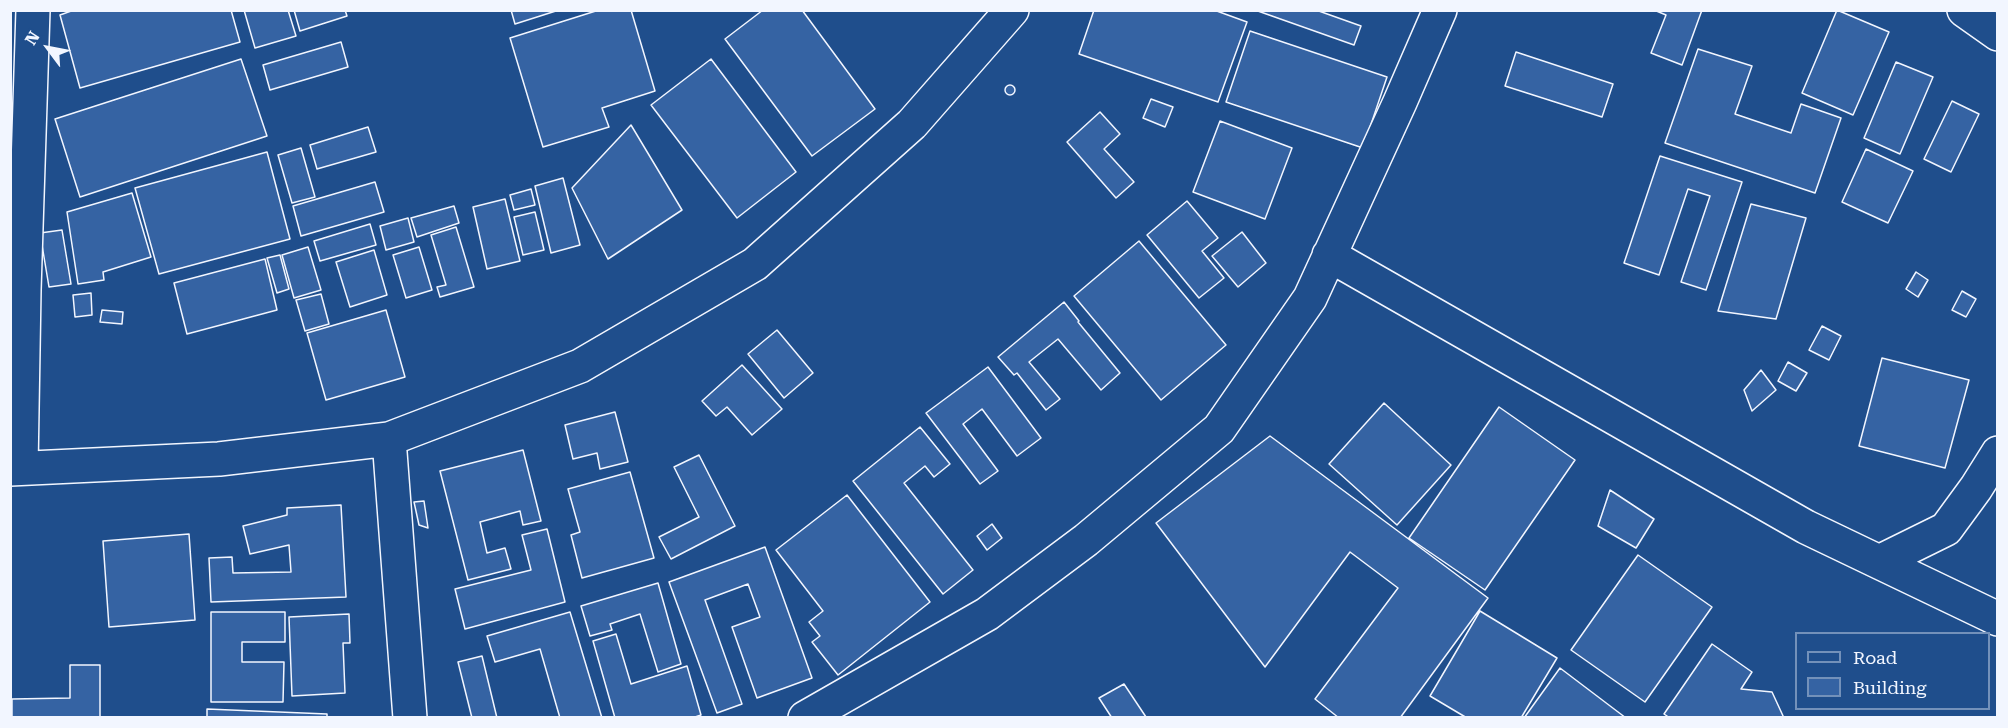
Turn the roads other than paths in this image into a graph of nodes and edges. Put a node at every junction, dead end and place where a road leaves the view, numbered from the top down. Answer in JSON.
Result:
{"nodes":[{"id":1,"x":33,"y":10,"type":"edge"},
{"id":2,"x":1012,"y":10,"type":"edge"},
{"id":3,"x":1440,"y":10,"type":"edge"},
{"id":4,"x":1964,"y":10,"type":"edge"},
{"id":5,"x":1998,"y":34,"type":"edge"},
{"id":6,"x":1329,"y":255,"type":"junction"},
{"id":7,"x":389,"y":439,"type":"junction"},
{"id":8,"x":1998,"y":453,"type":"edge"},
{"id":9,"x":16,"y":469,"type":"edge"},
{"id":10,"x":1879,"y":562,"type":"junction"},
{"id":11,"x":1998,"y":619,"type":"edge"},
{"id":12,"x":410,"y":717,"type":"edge"},
{"id":13,"x":805,"y":717,"type":"edge"}],
"edges":[{"from":1,"to":9,"type":"street"},
{"from":2,"to":7,"type":"street"},
{"from":3,"to":6,"type":"street"},
{"from":4,"to":5,"type":"street"},
{"from":6,"to":10,"type":"street"},
{"from":6,"to":13,"type":"street"},
{"from":7,"to":9,"type":"street"},
{"from":7,"to":12,"type":"street"},
{"from":8,"to":10,"type":"street"},
{"from":10,"to":11,"type":"street"}]}
